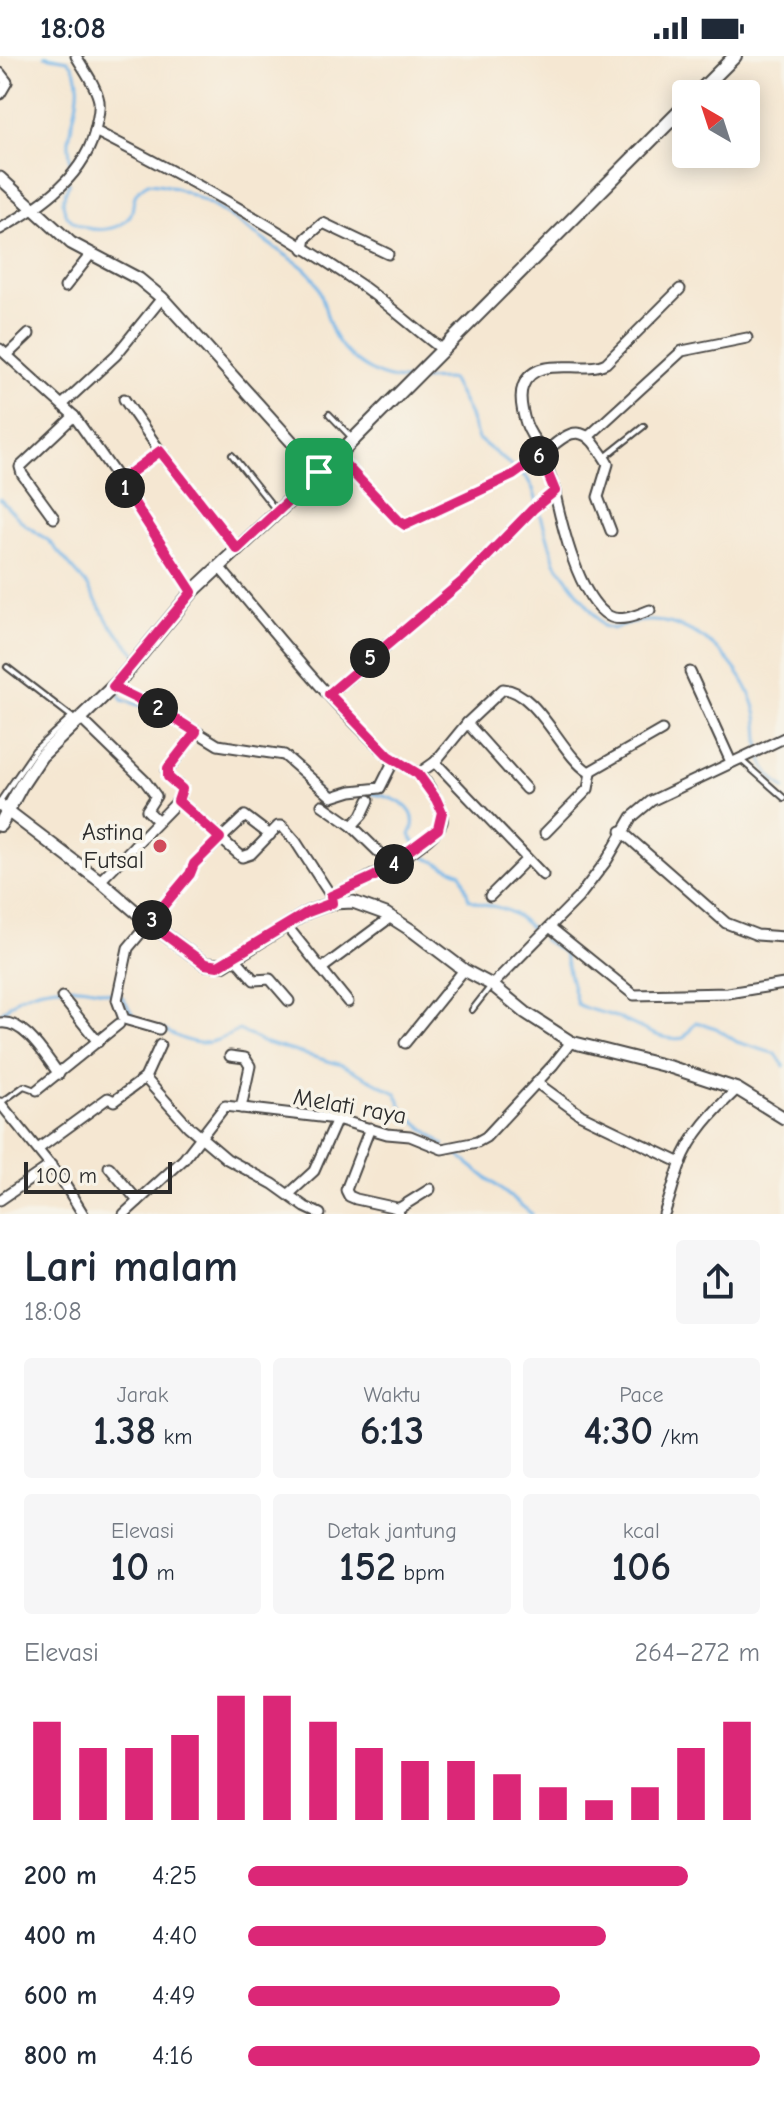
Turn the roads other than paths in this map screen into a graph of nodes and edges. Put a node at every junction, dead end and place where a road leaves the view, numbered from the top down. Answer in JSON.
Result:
{"nodes":[{"id":1,"x":76,"y":56,"type":"edge"},
{"id":2,"x":735,"y":56,"type":"edge"},
{"id":3,"x":0,"y":73,"type":"edge"},
{"id":4,"x":711,"y":80,"type":"edge"},
{"id":5,"x":0,"y":94,"type":"edge"},
{"id":6,"x":672,"y":119,"type":"edge"},
{"id":7,"x":95,"y":131,"type":"junction"},
{"id":8,"x":0,"y":178,"type":"edge"},
{"id":9,"x":33,"y":208,"type":"junction"},
{"id":10,"x":0,"y":229,"type":"edge"},
{"id":11,"x":304,"y":249,"type":"junction"},
{"id":12,"x":91,"y":254,"type":"junction"},
{"id":13,"x":388,"y":254,"type":"dead end"},
{"id":14,"x":65,"y":287,"type":"dead end"},
{"id":15,"x":680,"y":289,"type":"dead end"},
{"id":16,"x":162,"y":298,"type":"junction"},
{"id":17,"x":29,"y":334,"type":"dead end"},
{"id":18,"x":747,"y":338,"type":"dead end"},
{"id":19,"x":443,"y":350,"type":"junction"},
{"id":20,"x":3,"y":352,"type":"edge"},
{"id":21,"x":124,"y":399,"type":"dead end"},
{"id":22,"x":63,"y":404,"type":"junction"},
{"id":23,"x":329,"y":414,"type":"dead end"},
{"id":24,"x":74,"y":416,"type":"junction"},
{"id":25,"x":644,"y":426,"type":"dead end"},
{"id":26,"x":588,"y":437,"type":"junction"},
{"id":27,"x":354,"y":439,"type":"junction"},
{"id":28,"x":160,"y":451,"type":"junction"},
{"id":29,"x":544,"y":453,"type":"junction"},
{"id":30,"x":232,"y":455,"type":"dead end"},
{"id":31,"x":337,"y":456,"type":"junction"},
{"id":32,"x":605,"y":457,"type":"junction"},
{"id":33,"x":319,"y":472,"type":"junction"},
{"id":34,"x":120,"y":481,"type":"junction"},
{"id":35,"x":555,"y":491,"type":"junction"},
{"id":36,"x":277,"y":511,"type":"junction"},
{"id":37,"x":54,"y":518,"type":"dead end"},
{"id":38,"x":611,"y":531,"type":"dead end"},
{"id":39,"x":237,"y":549,"type":"junction"},
{"id":40,"x":219,"y":567,"type":"junction"},
{"id":41,"x":192,"y":592,"type":"junction"},
{"id":42,"x":650,"y":610,"type":"dead end"},
{"id":43,"x":7,"y":667,"type":"dead end"},
{"id":44,"x":690,"y":672,"type":"dead end"},
{"id":45,"x":117,"y":688,"type":"junction"},
{"id":46,"x":329,"y":694,"type":"junction"},
{"id":47,"x":76,"y":719,"type":"junction"},
{"id":48,"x":467,"y":723,"type":"junction"},
{"id":49,"x":662,"y":730,"type":"dead end"},
{"id":50,"x":194,"y":734,"type":"junction"},
{"id":51,"x":784,"y":738,"type":"edge"},
{"id":52,"x":394,"y":760,"type":"junction"},
{"id":53,"x":735,"y":760,"type":"junction"},
{"id":54,"x":435,"y":762,"type":"junction"},
{"id":55,"x":591,"y":772,"type":"junction"},
{"id":56,"x":418,"y":774,"type":"junction"},
{"id":57,"x":526,"y":789,"type":"dead end"},
{"id":58,"x":784,"y":798,"type":"edge"},
{"id":59,"x":369,"y":800,"type":"dead end"},
{"id":60,"x":178,"y":801,"type":"junction"},
{"id":61,"x":322,"y":805,"type":"dead end"},
{"id":62,"x":3,"y":806,"type":"edge"},
{"id":63,"x":158,"y":821,"type":"junction"},
{"id":64,"x":0,"y":825,"type":"edge"},
{"id":65,"x":352,"y":826,"type":"junction"},
{"id":66,"x":621,"y":831,"type":"junction"},
{"id":67,"x":545,"y":833,"type":"dead end"},
{"id":68,"x":270,"y":835,"type":"junction"},
{"id":69,"x":220,"y":838,"type":"junction"},
{"id":70,"x":527,"y":859,"type":"junction"},
{"id":71,"x":392,"y":865,"type":"junction"},
{"id":72,"x":543,"y":875,"type":"dead end"},
{"id":73,"x":100,"y":881,"type":"junction"},
{"id":74,"x":490,"y":896,"type":"dead end"},
{"id":75,"x":331,"y":900,"type":"junction"},
{"id":76,"x":391,"y":917,"type":"junction"},
{"id":77,"x":149,"y":923,"type":"junction"},
{"id":78,"x":286,"y":925,"type":"junction"},
{"id":79,"x":551,"y":928,"type":"junction"},
{"id":80,"x":784,"y":937,"type":"edge"},
{"id":81,"x":235,"y":958,"type":"junction"},
{"id":82,"x":321,"y":969,"type":"junction"},
{"id":83,"x":464,"y":970,"type":"junction"},
{"id":84,"x":784,"y":984,"type":"edge"},
{"id":85,"x":492,"y":985,"type":"junction"},
{"id":86,"x":62,"y":997,"type":"dead end"},
{"id":87,"x":289,"y":1001,"type":"dead end"},
{"id":88,"x":348,"y":1002,"type":"dead end"},
{"id":89,"x":472,"y":1010,"type":"dead end"},
{"id":90,"x":0,"y":1023,"type":"edge"},
{"id":91,"x":119,"y":1024,"type":"dead end"},
{"id":92,"x":159,"y":1029,"type":"dead end"},
{"id":93,"x":98,"y":1042,"type":"junction"},
{"id":94,"x":571,"y":1042,"type":"junction"},
{"id":95,"x":405,"y":1043,"type":"dead end"},
{"id":96,"x":160,"y":1045,"type":"dead end"},
{"id":97,"x":230,"y":1056,"type":"dead end"},
{"id":98,"x":59,"y":1074,"type":"junction"},
{"id":99,"x":145,"y":1078,"type":"junction"},
{"id":100,"x":537,"y":1083,"type":"junction"},
{"id":101,"x":737,"y":1089,"type":"junction"},
{"id":102,"x":37,"y":1090,"type":"joint"},
{"id":103,"x":1,"y":1107,"type":"edge"},
{"id":104,"x":241,"y":1108,"type":"junction"},
{"id":105,"x":784,"y":1118,"type":"edge"},
{"id":106,"x":337,"y":1119,"type":"junction"},
{"id":107,"x":370,"y":1128,"type":"junction"},
{"id":108,"x":202,"y":1139,"type":"junction"},
{"id":109,"x":38,"y":1149,"type":"junction"},
{"id":110,"x":681,"y":1163,"type":"junction"},
{"id":111,"x":51,"y":1165,"type":"junction"},
{"id":112,"x":109,"y":1167,"type":"dead end"},
{"id":113,"x":430,"y":1189,"type":"dead end"},
{"id":114,"x":291,"y":1192,"type":"junction"},
{"id":115,"x":0,"y":1200,"type":"edge"},
{"id":116,"x":138,"y":1201,"type":"junction"},
{"id":117,"x":399,"y":1212,"type":"edge"},
{"id":118,"x":83,"y":1214,"type":"edge"},
{"id":119,"x":124,"y":1214,"type":"edge"},
{"id":120,"x":320,"y":1214,"type":"edge"},
{"id":121,"x":664,"y":1214,"type":"edge"}],
"edges":[{"from":1,"to":7,"type":"street"},
{"from":2,"to":4,"type":"main road"},
{"from":3,"to":5,"type":"street"},
{"from":6,"to":19,"type":"main road"},
{"from":7,"to":9,"type":"street"},
{"from":7,"to":11,"type":"street"},
{"from":8,"to":9,"type":"street"},
{"from":9,"to":10,"type":"street"},
{"from":9,"to":12,"type":"street"},
{"from":11,"to":13,"type":"street"},
{"from":11,"to":19,"type":"street"},
{"from":12,"to":14,"type":"street"},
{"from":12,"to":16,"type":"street"},
{"from":15,"to":29,"type":"street"},
{"from":16,"to":22,"type":"street"},
{"from":16,"to":33,"type":"street"},
{"from":17,"to":20,"type":"street"},
{"from":18,"to":26,"type":"street"},
{"from":19,"to":27,"type":"main road"},
{"from":20,"to":22,"type":"street"},
{"from":21,"to":28,"type":"street"},
{"from":22,"to":24,"type":"street"},
{"from":23,"to":27,"type":"lane"},
{"from":24,"to":34,"type":"street"},
{"from":24,"to":37,"type":"street"},
{"from":25,"to":32,"type":"lane"},
{"from":26,"to":29,"type":"street"},
{"from":26,"to":32,"type":"street"},
{"from":27,"to":31,"type":"main road"},
{"from":28,"to":34,"type":"street"},
{"from":28,"to":39,"type":"street"},
{"from":29,"to":31,"type":"lane"},
{"from":29,"to":35,"type":"street"},
{"from":30,"to":36,"type":"lane"},
{"from":31,"to":33,"type":"main road"},
{"from":32,"to":38,"type":"street"},
{"from":33,"to":36,"type":"main road"},
{"from":34,"to":41,"type":"street"},
{"from":35,"to":42,"type":"street"},
{"from":35,"to":46,"type":"street"},
{"from":36,"to":39,"type":"main road"},
{"from":39,"to":40,"type":"main road"},
{"from":40,"to":41,"type":"main road"},
{"from":40,"to":46,"type":"street"},
{"from":41,"to":45,"type":"main road"},
{"from":43,"to":47,"type":"lane"},
{"from":44,"to":53,"type":"street"},
{"from":45,"to":47,"type":"main road"},
{"from":45,"to":50,"type":"street"},
{"from":46,"to":52,"type":"street"},
{"from":47,"to":62,"type":"main road"},
{"from":47,"to":63,"type":"street"},
{"from":48,"to":54,"type":"street"},
{"from":48,"to":55,"type":"street"},
{"from":48,"to":57,"type":"street"},
{"from":49,"to":55,"type":"street"},
{"from":50,"to":52,"type":"street"},
{"from":50,"to":60,"type":"street"},
{"from":51,"to":53,"type":"street"},
{"from":52,"to":56,"type":"street"},
{"from":53,"to":58,"type":"lane"},
{"from":53,"to":66,"type":"street"},
{"from":54,"to":56,"type":"street"},
{"from":54,"to":70,"type":"street"},
{"from":55,"to":67,"type":"street"},
{"from":56,"to":71,"type":"street"},
{"from":59,"to":65,"type":"street"},
{"from":60,"to":63,"type":"street"},
{"from":60,"to":69,"type":"street"},
{"from":61,"to":65,"type":"street"},
{"from":62,"to":64,"type":"main road"},
{"from":62,"to":73,"type":"street"},
{"from":63,"to":73,"type":"street"},
{"from":65,"to":71,"type":"street"},
{"from":66,"to":79,"type":"street"},
{"from":66,"to":80,"type":"street"},
{"from":68,"to":69,"type":"street"},
{"from":68,"to":69,"type":"street"},
{"from":68,"to":75,"type":"street"},
{"from":69,"to":77,"type":"street"},
{"from":70,"to":72,"type":"street"},
{"from":70,"to":74,"type":"street"},
{"from":71,"to":75,"type":"street"},
{"from":73,"to":77,"type":"street"},
{"from":75,"to":76,"type":"street"},
{"from":75,"to":78,"type":"street"},
{"from":76,"to":82,"type":"street"},
{"from":76,"to":83,"type":"street"},
{"from":77,"to":81,"type":"street"},
{"from":77,"to":92,"type":"street"},
{"from":78,"to":81,"type":"street"},
{"from":78,"to":82,"type":"street"},
{"from":79,"to":84,"type":"street"},
{"from":79,"to":85,"type":"street"},
{"from":81,"to":87,"type":"street"},
{"from":82,"to":88,"type":"street"},
{"from":83,"to":85,"type":"street"},
{"from":83,"to":95,"type":"street"},
{"from":85,"to":89,"type":"lane"},
{"from":85,"to":94,"type":"street"},
{"from":86,"to":93,"type":"street"},
{"from":90,"to":98,"type":"street"},
{"from":91,"to":93,"type":"street"},
{"from":93,"to":98,"type":"street"},
{"from":94,"to":100,"type":"street","name":"Melati raya"},
{"from":94,"to":101,"type":"street"},
{"from":96,"to":99,"type":"street"},
{"from":97,"to":104,"type":"street"},
{"from":98,"to":102,"type":"street"},
{"from":99,"to":108,"type":"street"},
{"from":99,"to":109,"type":"street"},
{"from":100,"to":107,"type":"street","name":"Melati raya"},
{"from":100,"to":110,"type":"street"},
{"from":101,"to":105,"type":"street"},
{"from":101,"to":110,"type":"street"},
{"from":102,"to":103,"type":"lane"},
{"from":103,"to":109,"type":"street"},
{"from":104,"to":106,"type":"street","name":"Melati raya"},
{"from":104,"to":108,"type":"street"},
{"from":106,"to":107,"type":"street","name":"Melati raya"},
{"from":106,"to":114,"type":"street"},
{"from":107,"to":117,"type":"street"},
{"from":108,"to":114,"type":"street"},
{"from":108,"to":116,"type":"street"},
{"from":109,"to":111,"type":"street"},
{"from":110,"to":121,"type":"street"},
{"from":111,"to":115,"type":"street"},
{"from":111,"to":118,"type":"street"},
{"from":112,"to":116,"type":"street"},
{"from":113,"to":117,"type":"street"},
{"from":114,"to":120,"type":"street"},
{"from":116,"to":119,"type":"street"}]}
